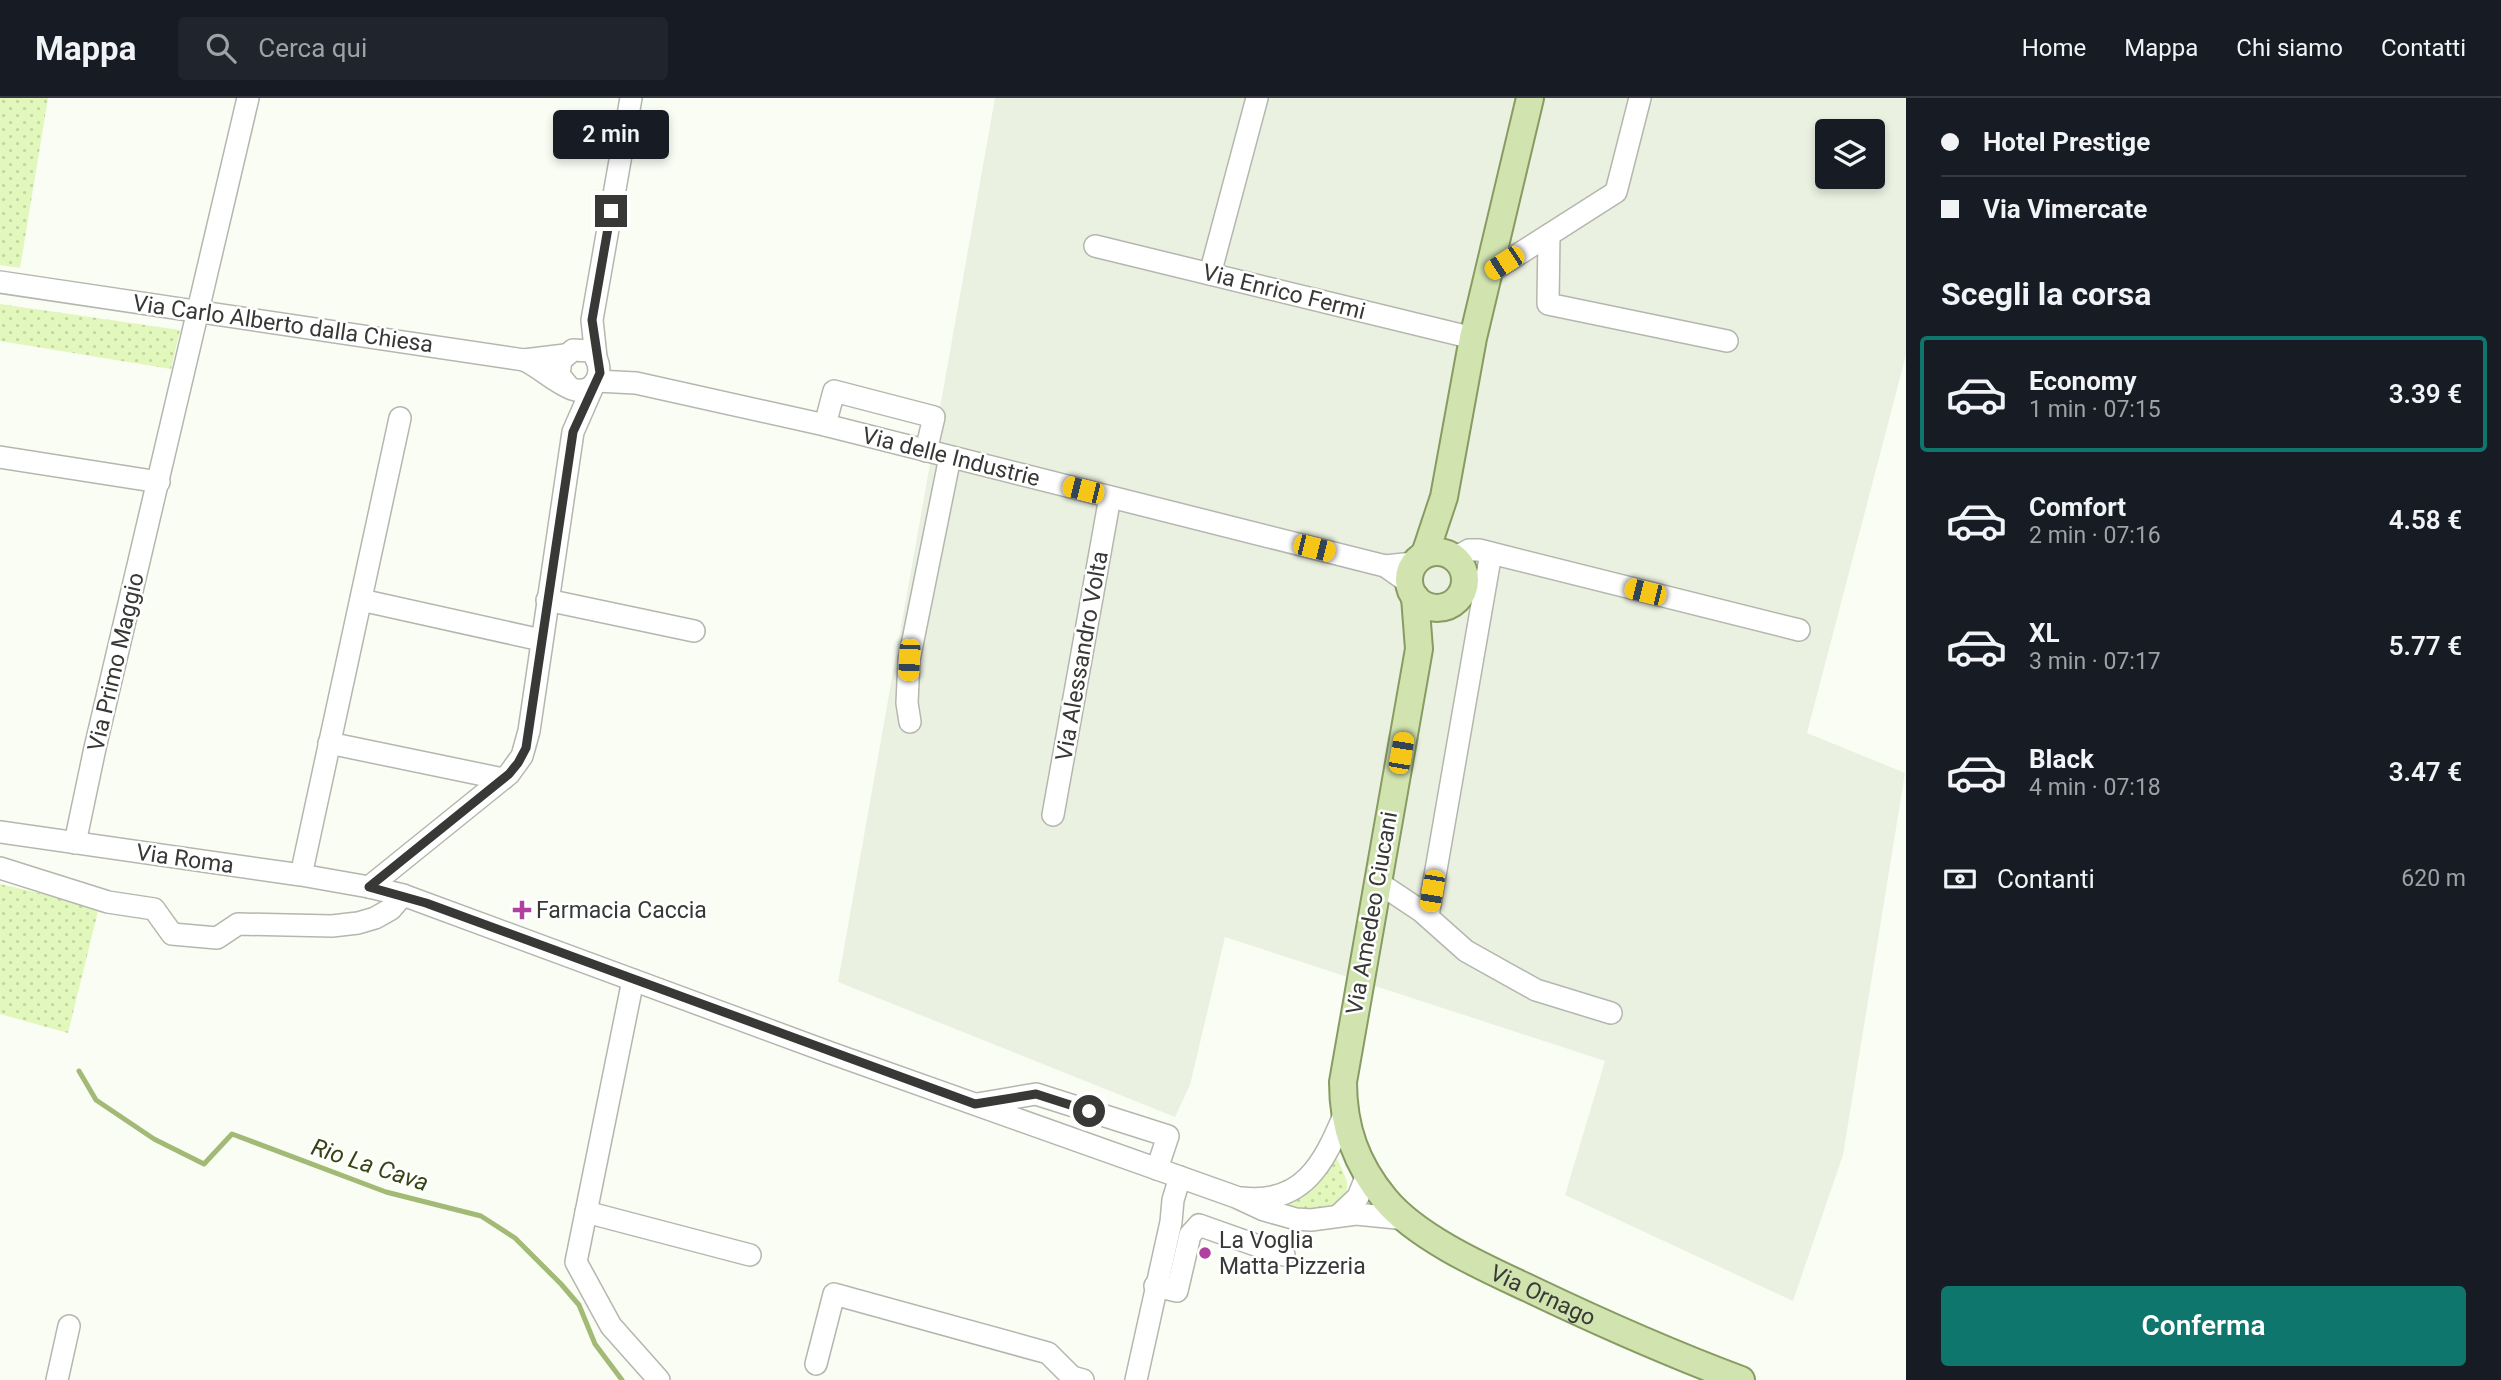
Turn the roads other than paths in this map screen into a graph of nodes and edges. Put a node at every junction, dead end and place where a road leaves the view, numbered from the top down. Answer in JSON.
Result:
{"nodes":[{"id":1,"x":248,"y":98,"type":"edge"},
{"id":2,"x":631,"y":98,"type":"edge"},
{"id":3,"x":1257,"y":98,"type":"edge"},
{"id":4,"x":1530,"y":98,"type":"edge"},
{"id":5,"x":1640,"y":98,"type":"edge"},
{"id":6,"x":1549,"y":235,"type":"junction"},
{"id":7,"x":1095,"y":246,"type":"dead end"},
{"id":8,"x":1210,"y":274,"type":"junction"},
{"id":9,"x":1489,"y":274,"type":"junction"},
{"id":10,"x":0,"y":282,"type":"edge"},
{"id":11,"x":199,"y":311,"type":"junction"},
{"id":12,"x":592,"y":320,"type":"junction"},
{"id":13,"x":1473,"y":338,"type":"junction"},
{"id":14,"x":1727,"y":341,"type":"dead end"},
{"id":15,"x":569,"y":352,"type":"junction"},
{"id":16,"x":596,"y":357,"type":"junction"},
{"id":17,"x":524,"y":360,"type":"junction"},
{"id":18,"x":595,"y":383,"type":"junction"},
{"id":19,"x":569,"y":387,"type":"junction"},
{"id":20,"x":400,"y":418,"type":"dead end"},
{"id":21,"x":825,"y":425,"type":"junction"},
{"id":22,"x":926,"y":451,"type":"junction"},
{"id":23,"x":0,"y":457,"type":"edge"},
{"id":24,"x":950,"y":457,"type":"junction"},
{"id":25,"x":159,"y":482,"type":"junction"},
{"id":26,"x":1110,"y":497,"type":"junction"},
{"id":27,"x":1444,"y":497,"type":"junction"},
{"id":28,"x":1491,"y":553,"type":"junction"},
{"id":29,"x":1454,"y":558,"type":"junction"},
{"id":30,"x":1416,"y":574,"type":"junction"},
{"id":31,"x":361,"y":600,"type":"junction"},
{"id":32,"x":547,"y":600,"type":"junction"},
{"id":33,"x":1444,"y":607,"type":"junction"},
{"id":34,"x":1799,"y":630,"type":"dead end"},
{"id":35,"x":694,"y":631,"type":"dead end"},
{"id":36,"x":541,"y":640,"type":"junction"},
{"id":37,"x":1419,"y":649,"type":"junction"},
{"id":38,"x":910,"y":722,"type":"dead end"},
{"id":39,"x":329,"y":743,"type":"junction"},
{"id":40,"x":503,"y":779,"type":"junction"},
{"id":41,"x":1053,"y":816,"type":"dead end"},
{"id":42,"x":0,"y":832,"type":"edge"},
{"id":43,"x":75,"y":843,"type":"junction"},
{"id":44,"x":303,"y":866,"type":"dead end"},
{"id":45,"x":0,"y":868,"type":"edge"},
{"id":46,"x":1379,"y":883,"type":"junction"},
{"id":47,"x":369,"y":887,"type":"junction"},
{"id":48,"x":403,"y":895,"type":"junction"},
{"id":49,"x":1428,"y":916,"type":"junction"},
{"id":50,"x":633,"y":980,"type":"junction"},
{"id":51,"x":1611,"y":1013,"type":"dead end"},
{"id":52,"x":975,"y":1104,"type":"junction"},
{"id":53,"x":1344,"y":1115,"type":"junction"},
{"id":54,"x":1157,"y":1169,"type":"junction"},
{"id":55,"x":1367,"y":1175,"type":"junction"},
{"id":56,"x":1180,"y":1177,"type":"junction"},
{"id":57,"x":1206,"y":1186,"type":"junction"},
{"id":58,"x":1236,"y":1197,"type":"junction"},
{"id":59,"x":586,"y":1212,"type":"junction"},
{"id":60,"x":1339,"y":1215,"type":"junction"},
{"id":61,"x":1407,"y":1219,"type":"junction"},
{"id":62,"x":1171,"y":1222,"type":"junction"},
{"id":63,"x":750,"y":1255,"type":"dead end"},
{"id":64,"x":1284,"y":1255,"type":"dead end"},
{"id":65,"x":1155,"y":1286,"type":"junction"},
{"id":66,"x":69,"y":1326,"type":"dead end"},
{"id":67,"x":816,"y":1364,"type":"dead end"},
{"id":68,"x":57,"y":1380,"type":"edge"},
{"id":69,"x":659,"y":1380,"type":"edge"},
{"id":70,"x":1083,"y":1380,"type":"edge"},
{"id":71,"x":1136,"y":1380,"type":"edge"},
{"id":72,"x":1741,"y":1380,"type":"edge"}],
"edges":[{"from":1,"to":11,"type":"street","name":"Via Primo Maggio"},
{"from":2,"to":12,"type":"street"},
{"from":3,"to":8,"type":"street"},
{"from":4,"to":9,"type":"main road","name":"Via Amedeo Ciucani"},
{"from":5,"to":6,"type":"street"},
{"from":6,"to":9,"type":"street"},
{"from":6,"to":14,"type":"street"},
{"from":7,"to":8,"type":"street","name":"Via Enrico Fermi"},
{"from":8,"to":13,"type":"street","name":"Via Enrico Fermi"},
{"from":9,"to":13,"type":"main road","name":"Via Amedeo Ciucani"},
{"from":10,"to":11,"type":"street","name":"Via Carlo Alberto dalla Chiesa"},
{"from":11,"to":17,"type":"street","name":"Via Carlo Alberto dalla Chiesa"},
{"from":11,"to":25,"type":"street","name":"Via Primo Maggio"},
{"from":12,"to":15,"type":"street"},
{"from":12,"to":16,"type":"street"},
{"from":13,"to":27,"type":"main road","name":"Via Amedeo Ciucani"},
{"from":15,"to":16,"type":"street"},
{"from":15,"to":17,"type":"street","name":"Via Carlo Alberto dalla Chiesa"},
{"from":15,"to":19,"type":"street"},
{"from":16,"to":18,"type":"street"},
{"from":17,"to":19,"type":"street"},
{"from":18,"to":19,"type":"street"},
{"from":18,"to":21,"type":"street","name":"Via delle Industrie"},
{"from":18,"to":32,"type":"street"},
{"from":20,"to":31,"type":"street"},
{"from":21,"to":22,"type":"street","name":"Via delle Industrie"},
{"from":21,"to":22,"type":"street"},
{"from":22,"to":24,"type":"street","name":"Via delle Industrie"},
{"from":23,"to":25,"type":"street"},
{"from":24,"to":26,"type":"street","name":"Via delle Industrie"},
{"from":24,"to":38,"type":"street"},
{"from":25,"to":43,"type":"street","name":"Via Primo Maggio"},
{"from":26,"to":30,"type":"street","name":"Via delle Industrie"},
{"from":26,"to":41,"type":"street","name":"Via Alessandro Volta"},
{"from":27,"to":29,"type":"main road","name":"Via Amedeo Ciucani"},
{"from":27,"to":30,"type":"main road","name":"Via Amedeo Ciucani"},
{"from":28,"to":29,"type":"street"},
{"from":28,"to":34,"type":"street"},
{"from":28,"to":49,"type":"street"},
{"from":29,"to":30,"type":"main road"},
{"from":29,"to":33,"type":"main road","name":"Via Amedeo Ciucani"},
{"from":30,"to":33,"type":"main road"},
{"from":30,"to":37,"type":"main road","name":"Via Amedeo Ciucani"},
{"from":31,"to":36,"type":"street"},
{"from":31,"to":39,"type":"street"},
{"from":32,"to":35,"type":"street"},
{"from":32,"to":36,"type":"street"},
{"from":33,"to":37,"type":"main road","name":"Via Amedeo Ciucani"},
{"from":36,"to":40,"type":"street"},
{"from":37,"to":46,"type":"main road","name":"Via Amedeo Ciucani"},
{"from":39,"to":40,"type":"street"},
{"from":39,"to":44,"type":"street"},
{"from":40,"to":47,"type":"street"},
{"from":42,"to":43,"type":"street","name":"Via Roma"},
{"from":43,"to":47,"type":"street","name":"Via Roma"},
{"from":45,"to":48,"type":"street"},
{"from":46,"to":49,"type":"street"},
{"from":46,"to":53,"type":"main road","name":"Via Amedeo Ciucani"},
{"from":47,"to":48,"type":"street","name":"Via Roma"},
{"from":48,"to":50,"type":"street","name":"Via Roma"},
{"from":49,"to":51,"type":"street"},
{"from":50,"to":52,"type":"street","name":"Via Roma"},
{"from":50,"to":59,"type":"street"},
{"from":52,"to":54,"type":"street","name":"Via Roma"},
{"from":52,"to":54,"type":"street"},
{"from":53,"to":55,"type":"main road","name":"Via Amedeo Ciucani"},
{"from":53,"to":58,"type":"street"},
{"from":54,"to":56,"type":"street","name":"Via Roma"},
{"from":55,"to":60,"type":"street"},
{"from":55,"to":61,"type":"main road","name":"Via Ornago"},
{"from":56,"to":57,"type":"street","name":"Via Roma"},
{"from":56,"to":62,"type":"street"},
{"from":57,"to":58,"type":"street","name":"Via Roma"},
{"from":57,"to":62,"type":"street"},
{"from":58,"to":60,"type":"street","name":"Via Roma"},
{"from":59,"to":63,"type":"street"},
{"from":59,"to":69,"type":"street"},
{"from":60,"to":61,"type":"street","name":"Via Roma"},
{"from":61,"to":72,"type":"main road","name":"Via Ornago"},
{"from":62,"to":65,"type":"street"},
{"from":64,"to":65,"type":"street"},
{"from":65,"to":71,"type":"street"},
{"from":66,"to":68,"type":"street"},
{"from":67,"to":70,"type":"street"}]}
